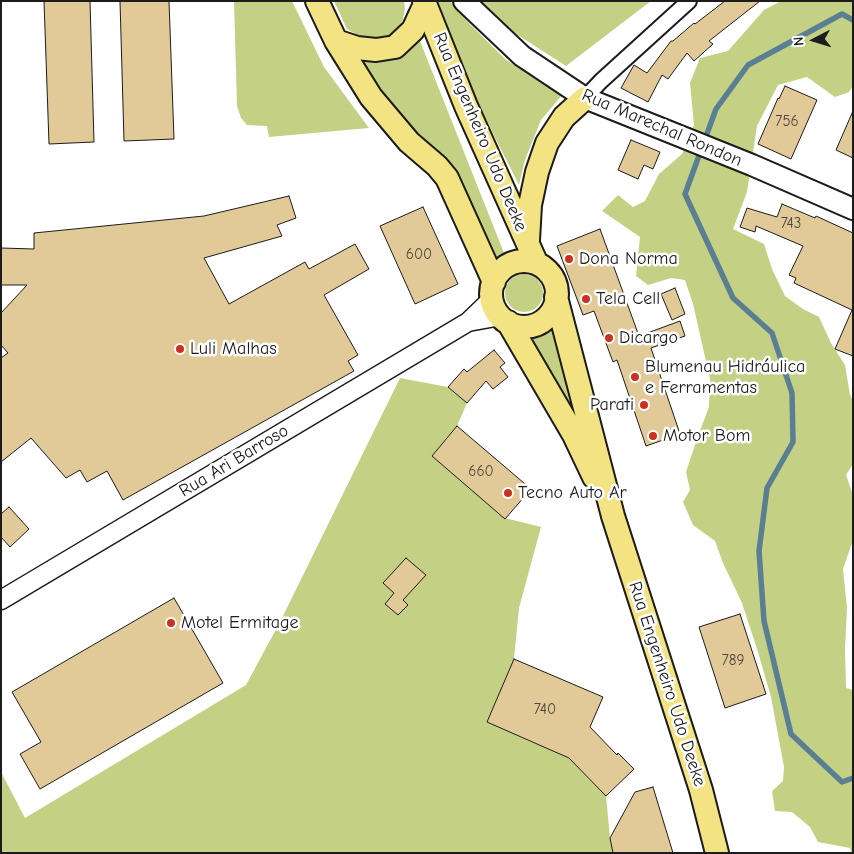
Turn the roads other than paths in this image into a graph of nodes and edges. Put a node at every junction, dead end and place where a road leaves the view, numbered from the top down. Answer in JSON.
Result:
{"nodes":[{"id":1,"x":317,"y":1,"type":"edge"},
{"id":2,"x":464,"y":1,"type":"edge"},
{"id":3,"x":689,"y":1,"type":"edge"},
{"id":4,"x":424,"y":2,"type":"edge"},
{"id":5,"x":336,"y":41,"type":"junction"},
{"id":6,"x":585,"y":98,"type":"junction"},
{"id":7,"x":853,"y":209,"type":"edge"},
{"id":8,"x":532,"y":252,"type":"junction"},
{"id":9,"x":556,"y":297,"type":"junction"},
{"id":10,"x":499,"y":304,"type":"junction"},
{"id":11,"x":613,"y":516,"type":"junction"},
{"id":12,"x":1,"y":600,"type":"edge"},
{"id":13,"x":717,"y":853,"type":"edge"}],
"edges":[{"from":1,"to":5,"type":"main road","name":"Rua Engenheiro Udo Deeke"},
{"from":2,"to":6,"type":"main road","name":"Rua Marechal Rondon"},
{"from":3,"to":6,"type":"street"},
{"from":4,"to":5,"type":"main road"},
{"from":4,"to":8,"type":"main road","name":"Rua Engenheiro Udo Deeke"},
{"from":5,"to":10,"type":"main road","name":"Rua Engenheiro Udo Deeke"},
{"from":6,"to":7,"type":"main road","name":"Rua Marechal Rondon"},
{"from":6,"to":8,"type":"main road"},
{"from":8,"to":9,"type":"main road"},
{"from":8,"to":10,"type":"main road"},
{"from":9,"to":10,"type":"main road"},
{"from":9,"to":11,"type":"main road","name":"Rua Engenheiro Udo Deeke"},
{"from":10,"to":11,"type":"main road","name":"Rua Engenheiro Udo Deeke"},
{"from":10,"to":12,"type":"street","name":"Rua Ari Barroso"},
{"from":11,"to":13,"type":"main road","name":"Rua Engenheiro Udo Deeke"}]}
